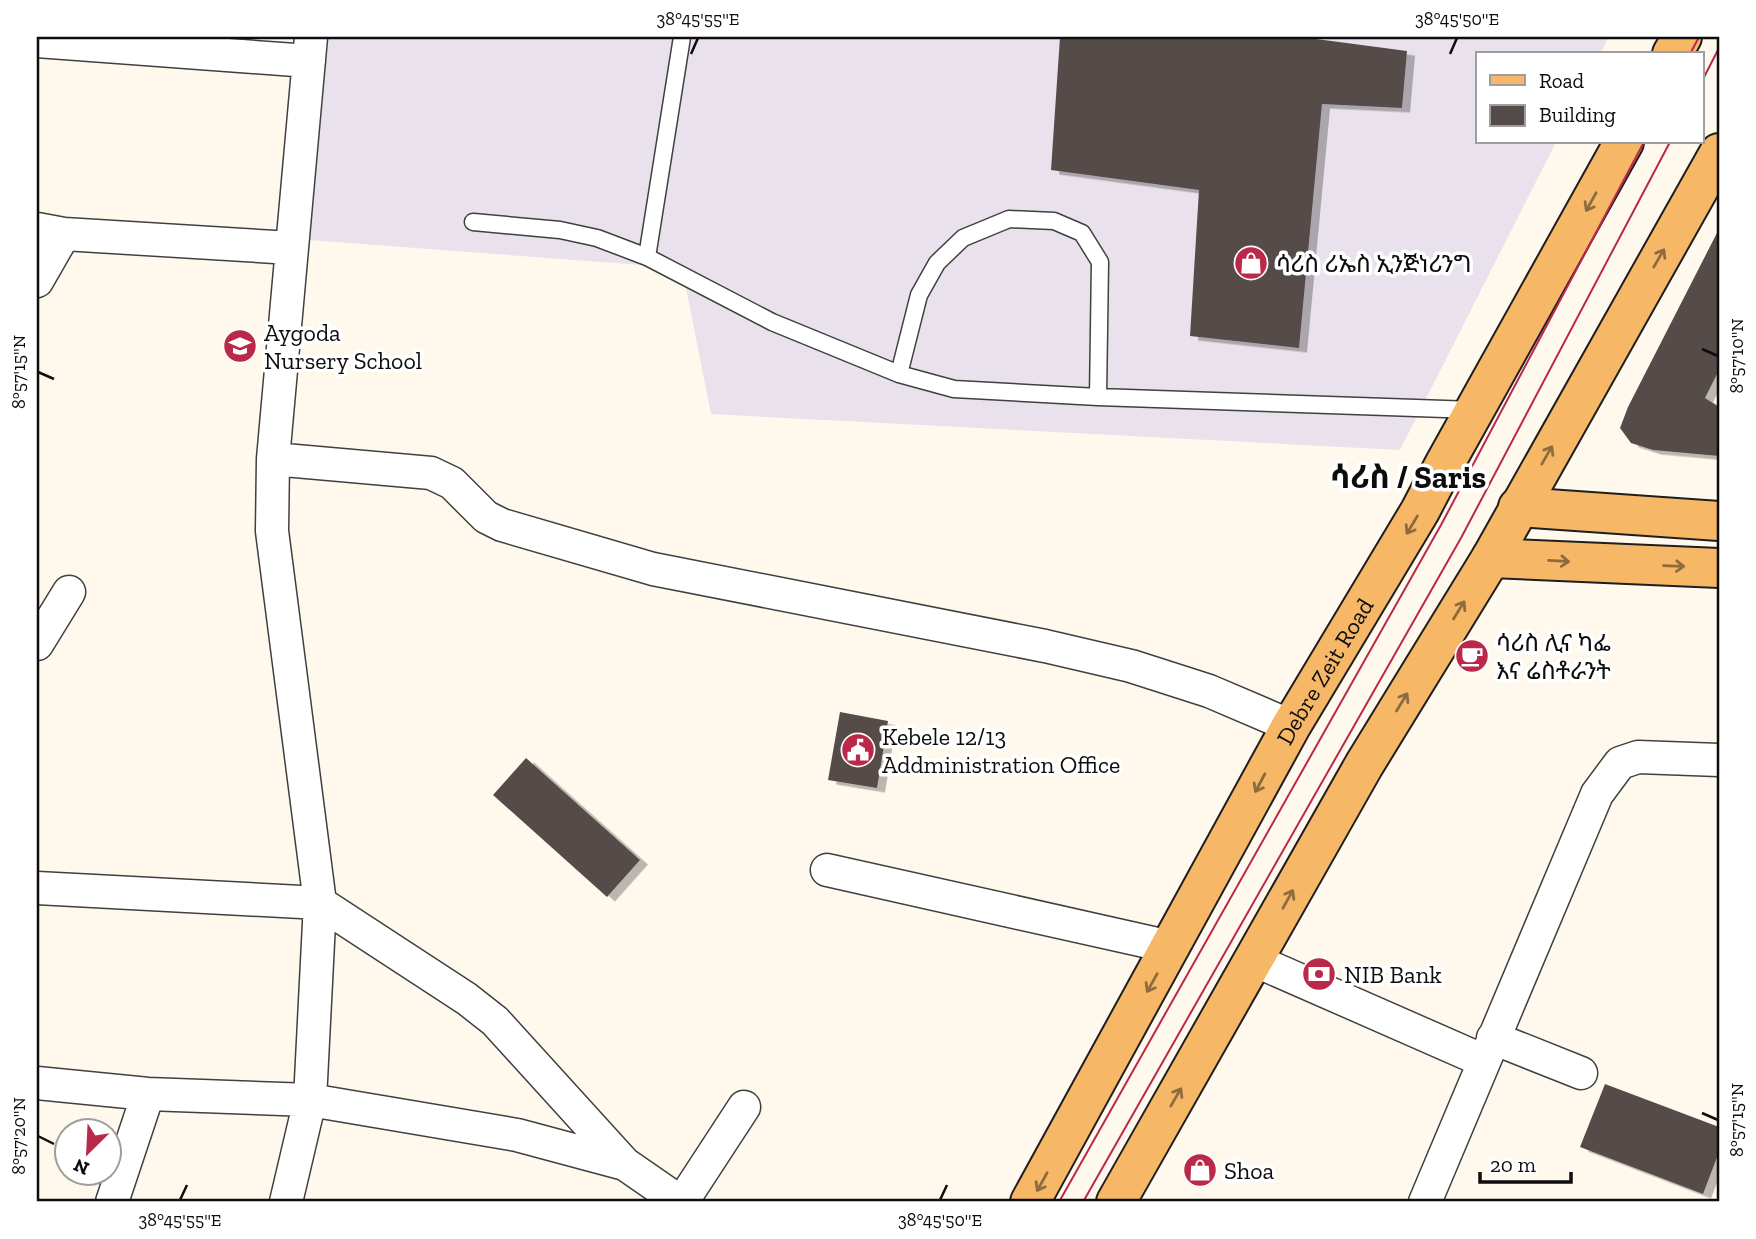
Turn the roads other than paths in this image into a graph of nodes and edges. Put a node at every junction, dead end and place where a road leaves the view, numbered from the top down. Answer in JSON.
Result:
{"nodes":[{"id":1,"x":682,"y":37,"type":"edge"},
{"id":2,"x":37,"y":41,"type":"edge"},
{"id":3,"x":310,"y":49,"type":"edge"},
{"id":4,"x":1623,"y":144,"type":"edge"},
{"id":5,"x":1719,"y":153,"type":"edge"},
{"id":6,"x":473,"y":222,"type":"dead end"},
{"id":7,"x":50,"y":232,"type":"edge"},
{"id":8,"x":291,"y":248,"type":"junction"},
{"id":9,"x":647,"y":257,"type":"junction"},
{"id":10,"x":37,"y":281,"type":"edge"},
{"id":11,"x":899,"y":374,"type":"junction"},
{"id":12,"x":1098,"y":397,"type":"junction"},
{"id":13,"x":1476,"y":410,"type":"junction"},
{"id":14,"x":273,"y":459,"type":"junction"},
{"id":15,"x":1518,"y":507,"type":"junction"},
{"id":16,"x":1719,"y":521,"type":"edge"},
{"id":17,"x":1491,"y":558,"type":"junction"},
{"id":18,"x":1719,"y":568,"type":"edge"},
{"id":19,"x":69,"y":592,"type":"dead end"},
{"id":20,"x":37,"y":644,"type":"edge"},
{"id":21,"x":1291,"y":726,"type":"junction"},
{"id":22,"x":1719,"y":760,"type":"edge"},
{"id":23,"x":827,"y":870,"type":"dead end"},
{"id":24,"x":37,"y":888,"type":"edge"},
{"id":25,"x":320,"y":903,"type":"junction"},
{"id":26,"x":1171,"y":947,"type":"junction"},
{"id":27,"x":1254,"y":960,"type":"junction"},
{"id":28,"x":1489,"y":1049,"type":"junction"},
{"id":29,"x":1581,"y":1073,"type":"dead end"},
{"id":30,"x":37,"y":1083,"type":"edge"},
{"id":31,"x":148,"y":1094,"type":"junction"},
{"id":32,"x":310,"y":1100,"type":"junction"},
{"id":33,"x":744,"y":1107,"type":"dead end"},
{"id":34,"x":625,"y":1164,"type":"junction"},
{"id":35,"x":111,"y":1202,"type":"edge"},
{"id":36,"x":286,"y":1202,"type":"edge"},
{"id":37,"x":681,"y":1202,"type":"edge"},
{"id":38,"x":1030,"y":1202,"type":"edge"},
{"id":39,"x":1116,"y":1202,"type":"edge"},
{"id":40,"x":1425,"y":1202,"type":"edge"}],
"edges":[{"from":1,"to":9,"type":"lane"},
{"from":2,"to":3,"type":"street"},
{"from":3,"to":8,"type":"street"},
{"from":4,"to":13,"type":"main road","name":"Debre Zeit Road","one_way":true},
{"from":15,"to":5,"type":"main road","one_way":true},
{"from":6,"to":9,"type":"lane"},
{"from":7,"to":8,"type":"street"},
{"from":7,"to":10,"type":"street"},
{"from":8,"to":14,"type":"street"},
{"from":9,"to":11,"type":"lane"},
{"from":11,"to":12,"type":"lane"},
{"from":11,"to":12,"type":"lane"},
{"from":12,"to":13,"type":"lane"},
{"from":13,"to":21,"type":"main road","name":"Debre Zeit Road","one_way":true},
{"from":14,"to":21,"type":"street"},
{"from":14,"to":25,"type":"street"},
{"from":15,"to":16,"type":"main road"},
{"from":15,"to":17,"type":"main road"},
{"from":17,"to":18,"type":"main road","one_way":true},
{"from":27,"to":17,"type":"main road","one_way":true},
{"from":19,"to":20,"type":"street"},
{"from":21,"to":26,"type":"main road","name":"Debre Zeit Road","one_way":true},
{"from":22,"to":28,"type":"street"},
{"from":23,"to":26,"type":"street"},
{"from":24,"to":25,"type":"street"},
{"from":25,"to":32,"type":"street"},
{"from":25,"to":34,"type":"street"},
{"from":26,"to":38,"type":"main road","name":"Debre Zeit Road","one_way":true},
{"from":27,"to":28,"type":"street"},
{"from":39,"to":27,"type":"main road","one_way":true},
{"from":28,"to":29,"type":"street"},
{"from":28,"to":40,"type":"street"},
{"from":30,"to":31,"type":"street"},
{"from":31,"to":32,"type":"street"},
{"from":31,"to":35,"type":"street"},
{"from":32,"to":34,"type":"street"},
{"from":32,"to":36,"type":"street"},
{"from":33,"to":37,"type":"street"},
{"from":34,"to":37,"type":"street"}]}
